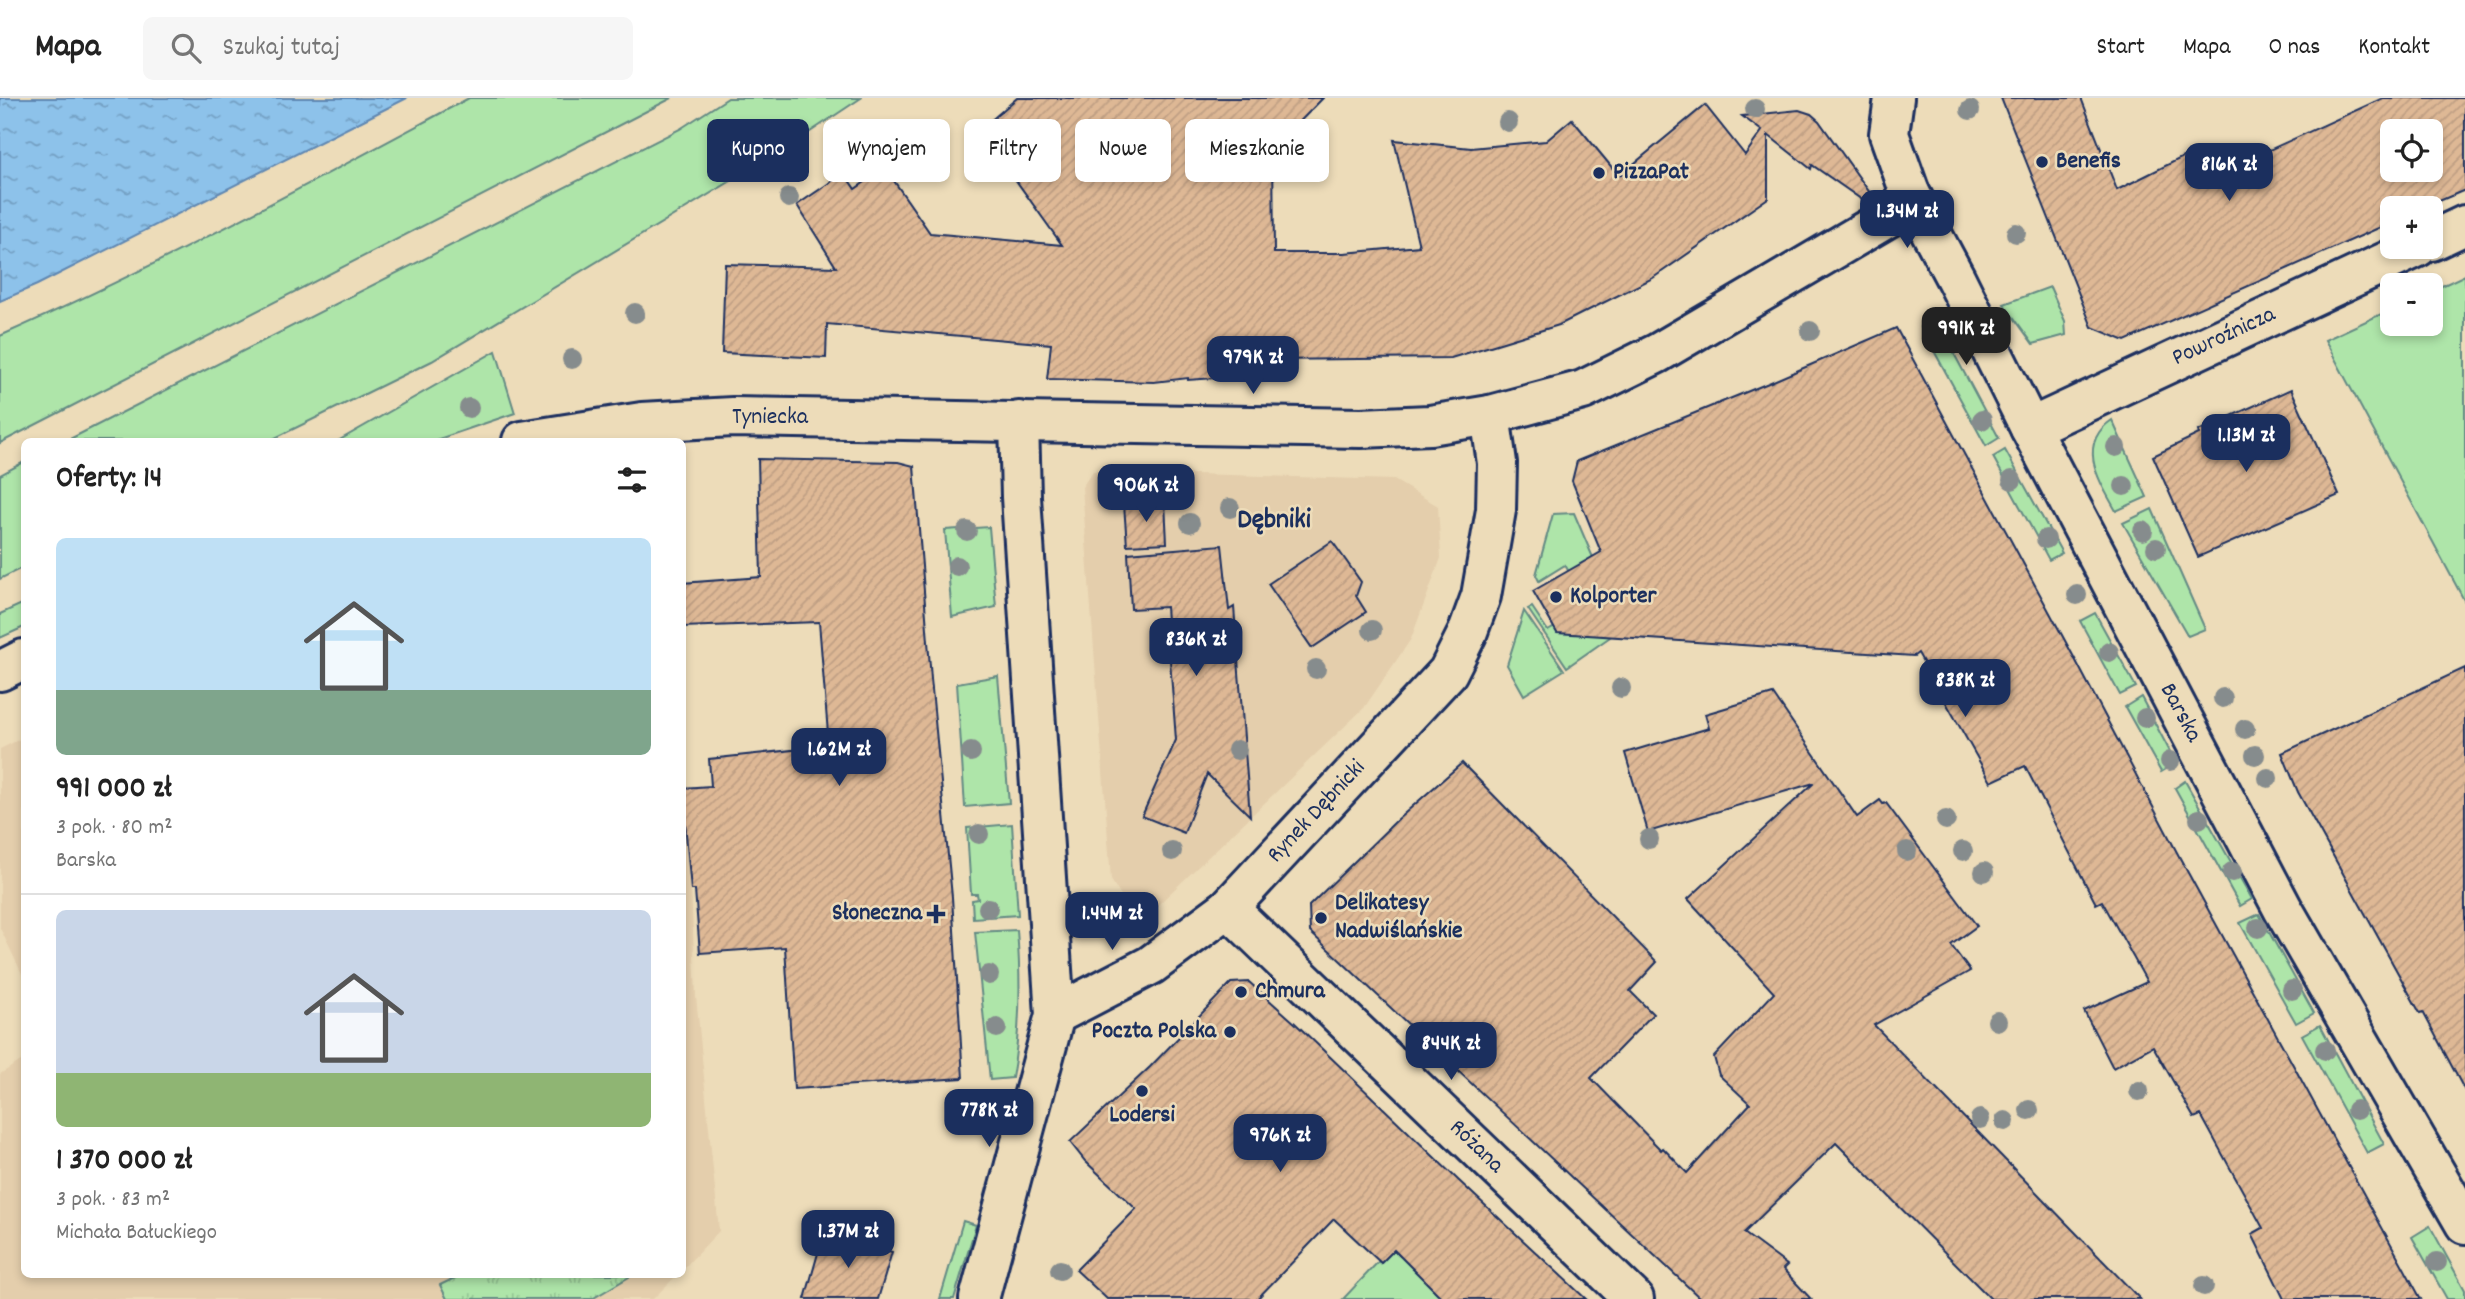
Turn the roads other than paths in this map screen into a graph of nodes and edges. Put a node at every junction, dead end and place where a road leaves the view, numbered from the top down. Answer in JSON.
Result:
{"nodes":[{"id":1,"x":1891,"y":116,"type":"edge"},
{"id":2,"x":1910,"y":193,"type":"junction"},
{"id":3,"x":2465,"y":225,"type":"edge"},
{"id":4,"x":2443,"y":235,"type":"edge"},
{"id":5,"x":2392,"y":259,"type":"edge"},
{"id":6,"x":1490,"y":415,"type":"junction"},
{"id":7,"x":1019,"y":421,"type":"junction"},
{"id":8,"x":2030,"y":428,"type":"junction"},
{"id":9,"x":541,"y":438,"type":"edge"},
{"id":10,"x":21,"y":660,"type":"edge"},
{"id":11,"x":0,"y":671,"type":"edge"},
{"id":12,"x":1228,"y":908,"type":"junction"},
{"id":13,"x":1055,"y":1015,"type":"junction"},
{"id":14,"x":2465,"y":1224,"type":"edge"},
{"id":15,"x":979,"y":1299,"type":"edge"},
{"id":16,"x":1634,"y":1299,"type":"edge"}],
"edges":[{"from":1,"to":2,"type":"street","name":"Barska"},
{"from":2,"to":6,"type":"street"},
{"from":2,"to":8,"type":"street","name":"Barska"},
{"from":3,"to":4,"type":"street"},
{"from":5,"to":8,"type":"street","name":"Powroźnicza"},
{"from":6,"to":7,"type":"street"},
{"from":6,"to":12,"type":"street","name":"Rynek Dębnicki"},
{"from":7,"to":9,"type":"street","name":"Tyniecka"},
{"from":7,"to":13,"type":"street"},
{"from":8,"to":14,"type":"street","name":"Barska"},
{"from":10,"to":11,"type":"street"},
{"from":12,"to":13,"type":"street","name":"Rynek Dębnicki"},
{"from":12,"to":16,"type":"street","name":"Różana"},
{"from":13,"to":15,"type":"street"}]}
